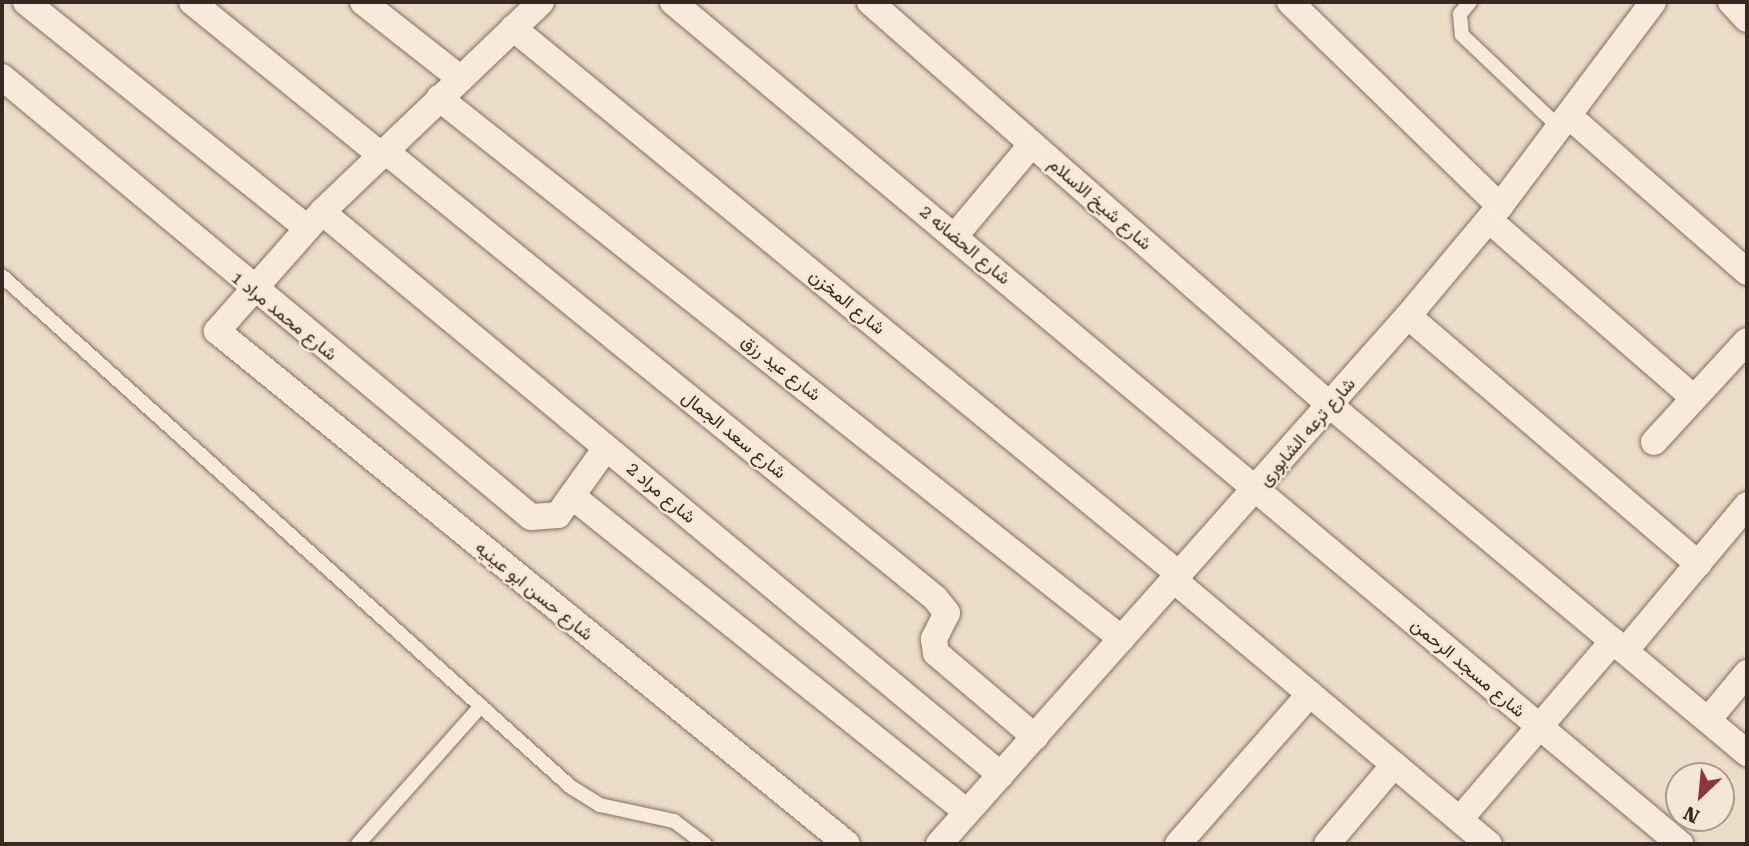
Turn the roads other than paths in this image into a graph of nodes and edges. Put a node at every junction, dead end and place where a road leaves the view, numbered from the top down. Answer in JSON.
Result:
{"nodes":[{"id":1,"x":26,"y":2,"type":"edge"},
{"id":2,"x":192,"y":2,"type":"edge"},
{"id":3,"x":363,"y":2,"type":"edge"},
{"id":4,"x":673,"y":2,"type":"edge"},
{"id":5,"x":870,"y":2,"type":"edge"},
{"id":6,"x":1290,"y":2,"type":"edge"},
{"id":7,"x":1470,"y":2,"type":"edge"},
{"id":8,"x":1653,"y":2,"type":"edge"},
{"id":9,"x":1731,"y":2,"type":"edge"},
{"id":10,"x":535,"y":3,"type":"edge"},
{"id":11,"x":1747,"y":19,"type":"edge"},
{"id":12,"x":513,"y":29,"type":"junction"},
{"id":13,"x":2,"y":77,"type":"edge"},
{"id":14,"x":460,"y":78,"type":"junction"},
{"id":15,"x":439,"y":98,"type":"junction"},
{"id":16,"x":1565,"y":123,"type":"junction"},
{"id":17,"x":1032,"y":145,"type":"junction"},
{"id":18,"x":382,"y":152,"type":"junction"},
{"id":19,"x":1494,"y":213,"type":"junction"},
{"id":20,"x":315,"y":220,"type":"junction"},
{"id":21,"x":955,"y":236,"type":"junction"},
{"id":22,"x":1747,"y":272,"type":"edge"},
{"id":23,"x":2,"y":276,"type":"edge"},
{"id":24,"x":251,"y":290,"type":"junction"},
{"id":25,"x":1408,"y":316,"type":"junction"},
{"id":26,"x":1747,"y":341,"type":"edge"},
{"id":27,"x":1694,"y":398,"type":"junction"},
{"id":28,"x":1331,"y":406,"type":"junction"},
{"id":29,"x":1654,"y":442,"type":"dead end"},
{"id":30,"x":606,"y":447,"type":"junction"},
{"id":31,"x":1255,"y":491,"type":"junction"},
{"id":32,"x":572,"y":496,"type":"junction"},
{"id":33,"x":1747,"y":505,"type":"edge"},
{"id":34,"x":1698,"y":564,"type":"junction"},
{"id":35,"x":1177,"y":577,"type":"junction"},
{"id":36,"x":1122,"y":639,"type":"junction"},
{"id":37,"x":1619,"y":646,"type":"junction"},
{"id":38,"x":1747,"y":673,"type":"edge"},
{"id":39,"x":1310,"y":694,"type":"junction"},
{"id":40,"x":481,"y":706,"type":"junction"},
{"id":41,"x":1708,"y":720,"type":"junction"},
{"id":42,"x":1539,"y":727,"type":"junction"},
{"id":43,"x":1035,"y":737,"type":"junction"},
{"id":44,"x":1747,"y":752,"type":"edge"},
{"id":45,"x":1394,"y":765,"type":"junction"},
{"id":46,"x":1001,"y":775,"type":"junction"},
{"id":47,"x":967,"y":812,"type":"junction"},
{"id":48,"x":1473,"y":835,"type":"edge"},
{"id":49,"x":942,"y":843,"type":"edge"},
{"id":50,"x":358,"y":844,"type":"edge"},
{"id":51,"x":705,"y":844,"type":"edge"},
{"id":52,"x":848,"y":844,"type":"edge"},
{"id":53,"x":1178,"y":844,"type":"edge"},
{"id":54,"x":1326,"y":844,"type":"edge"},
{"id":55,"x":1680,"y":844,"type":"edge"}],
"edges":[{"from":1,"to":20,"type":"street","name":"شارع مراد 2"},
{"from":2,"to":18,"type":"street"},
{"from":3,"to":14,"type":"street"},
{"from":4,"to":21,"type":"street","name":"شارع الحضانه 2"},
{"from":5,"to":17,"type":"street","name":"شارع شيخ الاسلام"},
{"from":6,"to":19,"type":"street"},
{"from":7,"to":16,"type":"lane"},
{"from":8,"to":16,"type":"street","name":"شارع ترعه الشابورى"},
{"from":9,"to":11,"type":"street"},
{"from":10,"to":12,"type":"street"},
{"from":12,"to":14,"type":"street"},
{"from":12,"to":35,"type":"street","name":"شارع المخزن"},
{"from":13,"to":24,"type":"street","name":"شارع محمد مراد 1"},
{"from":14,"to":15,"type":"street"},
{"from":15,"to":18,"type":"street"},
{"from":15,"to":36,"type":"street","name":"شارع عيد رزق"},
{"from":16,"to":19,"type":"street","name":"شارع ترعه الشابورى"},
{"from":16,"to":22,"type":"street"},
{"from":17,"to":21,"type":"street"},
{"from":17,"to":28,"type":"street","name":"شارع شيخ الاسلام"},
{"from":18,"to":20,"type":"street"},
{"from":18,"to":43,"type":"street","name":"شارع سعد الجمال"},
{"from":19,"to":25,"type":"street","name":"شارع ترعه الشابورى"},
{"from":19,"to":27,"type":"street"},
{"from":20,"to":24,"type":"street"},
{"from":20,"to":30,"type":"street","name":"شارع مراد 2"},
{"from":21,"to":31,"type":"street","name":"شارع الحضانه 2"},
{"from":23,"to":40,"type":"lane"},
{"from":24,"to":32,"type":"street","name":"شارع محمد مراد 1"},
{"from":24,"to":52,"type":"street","name":"شارع حسن ابو عينيه"},
{"from":25,"to":28,"type":"street","name":"شارع ترعه الشابورى"},
{"from":25,"to":34,"type":"street"},
{"from":26,"to":27,"type":"street"},
{"from":27,"to":29,"type":"street"},
{"from":28,"to":31,"type":"street","name":"شارع ترعه الشابورى"},
{"from":28,"to":37,"type":"street","name":"شارع شيخ الاسلام"},
{"from":30,"to":32,"type":"street","name":"شارع محمد مراد 1"},
{"from":30,"to":46,"type":"street","name":"شارع مراد 2"},
{"from":31,"to":35,"type":"street","name":"شارع ترعه الشابورى"},
{"from":31,"to":42,"type":"street","name":"شارع مسجد الرحمن"},
{"from":32,"to":47,"type":"street"},
{"from":33,"to":34,"type":"street"},
{"from":34,"to":37,"type":"street"},
{"from":35,"to":36,"type":"street","name":"شارع ترعه الشابورى"},
{"from":35,"to":39,"type":"street","name":"شارع المخزن"},
{"from":36,"to":43,"type":"street","name":"شارع ترعه الشابورى"},
{"from":37,"to":41,"type":"street","name":"شارع شيخ الاسلام"},
{"from":37,"to":42,"type":"street"},
{"from":38,"to":41,"type":"street"},
{"from":39,"to":45,"type":"street","name":"شارع المخزن"},
{"from":39,"to":53,"type":"street"},
{"from":40,"to":50,"type":"lane"},
{"from":40,"to":51,"type":"lane"},
{"from":41,"to":44,"type":"street","name":"شارع شيخ الاسلام"},
{"from":42,"to":48,"type":"street"},
{"from":42,"to":55,"type":"street","name":"شارع مسجد الرحمن"},
{"from":43,"to":46,"type":"street","name":"شارع ترعه الشابورى"},
{"from":45,"to":48,"type":"street","name":"شارع المخزن"},
{"from":45,"to":54,"type":"street"},
{"from":46,"to":47,"type":"street","name":"شارع ترعه الشابورى"},
{"from":47,"to":49,"type":"street","name":"شارع ترعه الشابورى"}]}
